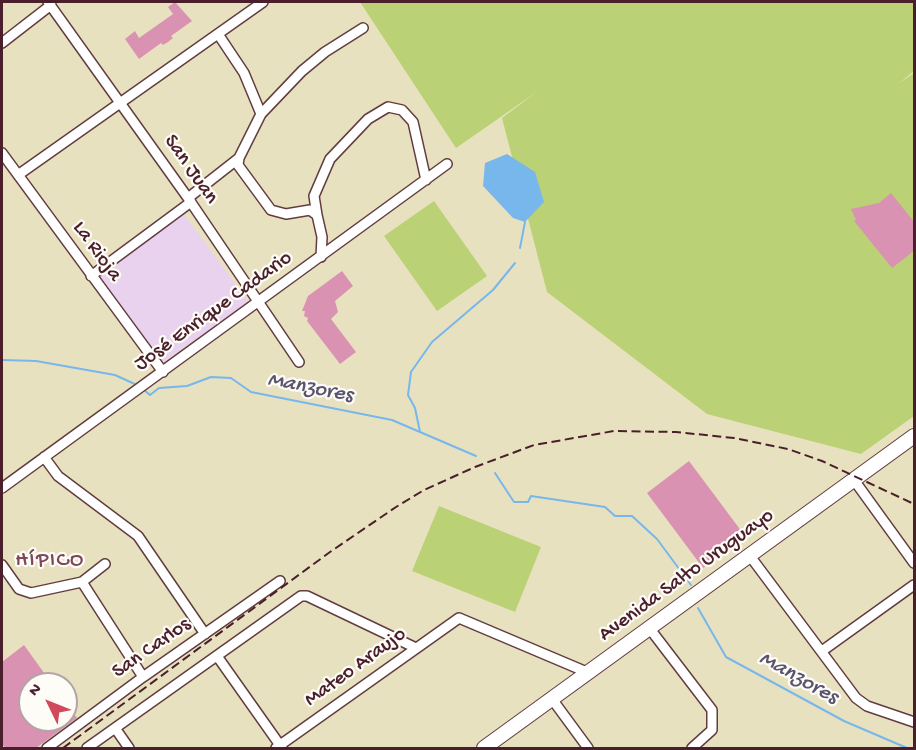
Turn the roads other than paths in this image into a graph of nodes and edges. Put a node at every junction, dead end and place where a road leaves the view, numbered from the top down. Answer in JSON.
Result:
{"nodes":[{"id":1,"x":262,"y":2,"type":"edge"},
{"id":2,"x":49,"y":3,"type":"edge"},
{"id":3,"x":363,"y":28,"type":"dead end"},
{"id":4,"x":218,"y":34,"type":"junction"},
{"id":5,"x":2,"y":43,"type":"edge"},
{"id":6,"x":121,"y":103,"type":"junction"},
{"id":7,"x":261,"y":114,"type":"junction"},
{"id":8,"x":2,"y":153,"type":"edge"},
{"id":9,"x":239,"y":158,"type":"junction"},
{"id":10,"x":447,"y":164,"type":"dead end"},
{"id":11,"x":18,"y":175,"type":"junction"},
{"id":12,"x":426,"y":180,"type":"junction"},
{"id":13,"x":189,"y":200,"type":"junction"},
{"id":14,"x":317,"y":215,"type":"junction"},
{"id":15,"x":321,"y":257,"type":"junction"},
{"id":16,"x":91,"y":276,"type":"junction"},
{"id":17,"x":259,"y":302,"type":"junction"},
{"id":18,"x":299,"y":362,"type":"dead end"},
{"id":19,"x":162,"y":372,"type":"junction"},
{"id":20,"x":915,"y":436,"type":"edge"},
{"id":21,"x":44,"y":458,"type":"junction"},
{"id":22,"x":854,"y":480,"type":"junction"},
{"id":23,"x":2,"y":488,"type":"edge"},
{"id":24,"x":750,"y":556,"type":"junction"},
{"id":25,"x":915,"y":562,"type":"edge"},
{"id":26,"x":105,"y":564,"type":"dead end"},
{"id":27,"x":2,"y":566,"type":"edge"},
{"id":28,"x":280,"y":581,"type":"dead end"},
{"id":29,"x":82,"y":582,"type":"junction"},
{"id":30,"x":915,"y":585,"type":"edge"},
{"id":31,"x":650,"y":629,"type":"junction"},
{"id":32,"x":205,"y":634,"type":"junction"},
{"id":33,"x":416,"y":648,"type":"junction"},
{"id":34,"x":822,"y":651,"type":"junction"},
{"id":35,"x":217,"y":656,"type":"junction"},
{"id":36,"x":589,"y":673,"type":"junction"},
{"id":37,"x":143,"y":677,"type":"junction"},
{"id":38,"x":552,"y":699,"type":"junction"},
{"id":39,"x":915,"y":722,"type":"edge"},
{"id":40,"x":115,"y":728,"type":"junction"},
{"id":41,"x":47,"y":748,"type":"edge"},
{"id":42,"x":87,"y":748,"type":"edge"},
{"id":43,"x":129,"y":748,"type":"edge"},
{"id":44,"x":279,"y":748,"type":"edge"},
{"id":45,"x":484,"y":748,"type":"edge"},
{"id":46,"x":588,"y":748,"type":"edge"},
{"id":47,"x":692,"y":748,"type":"edge"}],
"edges":[{"from":1,"to":4,"type":"street"},
{"from":2,"to":5,"type":"street"},
{"from":2,"to":6,"type":"street","name":"San Juan"},
{"from":3,"to":7,"type":"street"},
{"from":4,"to":6,"type":"street"},
{"from":4,"to":7,"type":"street"},
{"from":6,"to":11,"type":"street"},
{"from":6,"to":13,"type":"street","name":"San Juan"},
{"from":7,"to":9,"type":"street"},
{"from":8,"to":11,"type":"street","name":"La Rioja"},
{"from":9,"to":13,"type":"street"},
{"from":9,"to":14,"type":"street"},
{"from":10,"to":12,"type":"street","name":"José Enrique Cadario"},
{"from":11,"to":16,"type":"street","name":"La Rioja"},
{"from":12,"to":14,"type":"street"},
{"from":12,"to":15,"type":"street","name":"José Enrique Cadario"},
{"from":13,"to":16,"type":"street"},
{"from":13,"to":17,"type":"street","name":"San Juan"},
{"from":14,"to":15,"type":"street"},
{"from":15,"to":17,"type":"street","name":"José Enrique Cadario"},
{"from":16,"to":19,"type":"street","name":"La Rioja"},
{"from":17,"to":18,"type":"street","name":"San Juan"},
{"from":17,"to":19,"type":"street","name":"José Enrique Cadario"},
{"from":19,"to":21,"type":"street","name":"José Enrique Cadario"},
{"from":20,"to":22,"type":"main road","name":"Avenida Salto Uruguayo"},
{"from":21,"to":23,"type":"street","name":"José Enrique Cadario"},
{"from":21,"to":32,"type":"street"},
{"from":22,"to":24,"type":"main road","name":"Avenida Salto Uruguayo"},
{"from":22,"to":25,"type":"street"},
{"from":24,"to":31,"type":"main road","name":"Avenida Salto Uruguayo"},
{"from":24,"to":34,"type":"street"},
{"from":26,"to":29,"type":"street"},
{"from":27,"to":29,"type":"street"},
{"from":28,"to":32,"type":"street","name":"San Carlos"},
{"from":29,"to":37,"type":"street"},
{"from":30,"to":34,"type":"street"},
{"from":31,"to":36,"type":"main road","name":"Avenida Salto Uruguayo"},
{"from":31,"to":47,"type":"street"},
{"from":32,"to":37,"type":"street","name":"San Carlos"},
{"from":33,"to":35,"type":"street","name":"San Carlos"},
{"from":33,"to":36,"type":"street","name":"Mateo Araujo"},
{"from":33,"to":44,"type":"street","name":"Mateo Araujo"},
{"from":34,"to":39,"type":"street"},
{"from":35,"to":40,"type":"street","name":"San Carlos"},
{"from":35,"to":44,"type":"street"},
{"from":36,"to":38,"type":"main road","name":"Avenida Salto Uruguayo"},
{"from":37,"to":41,"type":"street","name":"San Carlos"},
{"from":38,"to":45,"type":"main road","name":"Avenida Salto Uruguayo"},
{"from":38,"to":46,"type":"street"},
{"from":40,"to":42,"type":"street","name":"San Carlos"},
{"from":40,"to":43,"type":"street"}]}
